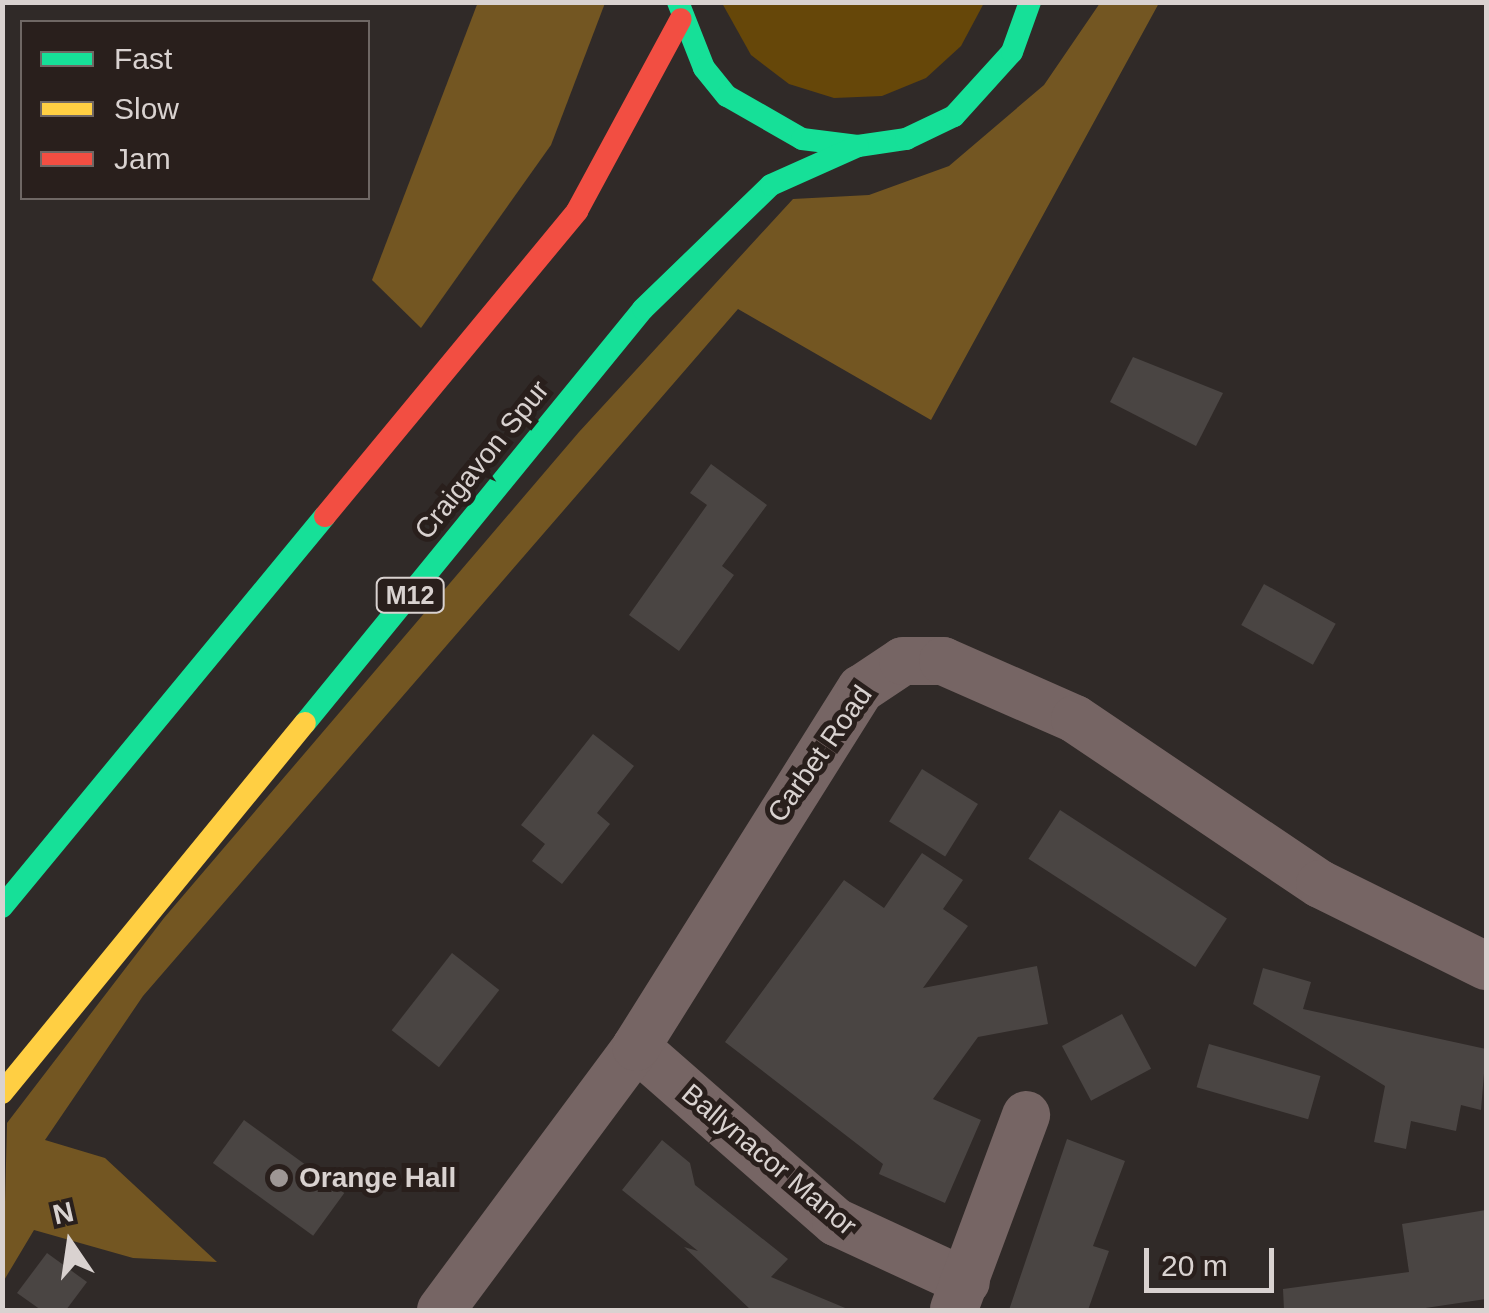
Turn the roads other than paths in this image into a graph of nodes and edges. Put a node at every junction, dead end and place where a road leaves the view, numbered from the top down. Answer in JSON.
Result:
{"nodes":[{"id":1,"x":1030,"y":2,"type":"edge"},
{"id":2,"x":679,"y":11,"type":"edge"},
{"id":3,"x":858,"y":146,"type":"junction"},
{"id":4,"x":2,"y":907,"type":"edge"},
{"id":5,"x":1486,"y":966,"type":"edge"},
{"id":6,"x":636,"y":1047,"type":"junction"},
{"id":7,"x":2,"y":1093,"type":"edge"},
{"id":8,"x":1026,"y":1115,"type":"dead end"},
{"id":9,"x":960,"y":1296,"type":"edge"},
{"id":10,"x":441,"y":1310,"type":"edge"}],
"edges":[{"from":1,"to":3,"type":"highway","number":"M12"},
{"from":2,"to":3,"type":"highway","number":"M12"},
{"from":2,"to":4,"type":"highway","number":"M12"},
{"from":3,"to":7,"type":"highway","name":"Craigavon Spur","number":"M12"},
{"from":5,"to":6,"type":"street","name":"Carbet Road"},
{"from":6,"to":9,"type":"street","name":"Ballynacor Manor"},
{"from":6,"to":10,"type":"street","name":"Carbet Road"},
{"from":8,"to":9,"type":"street"}]}
